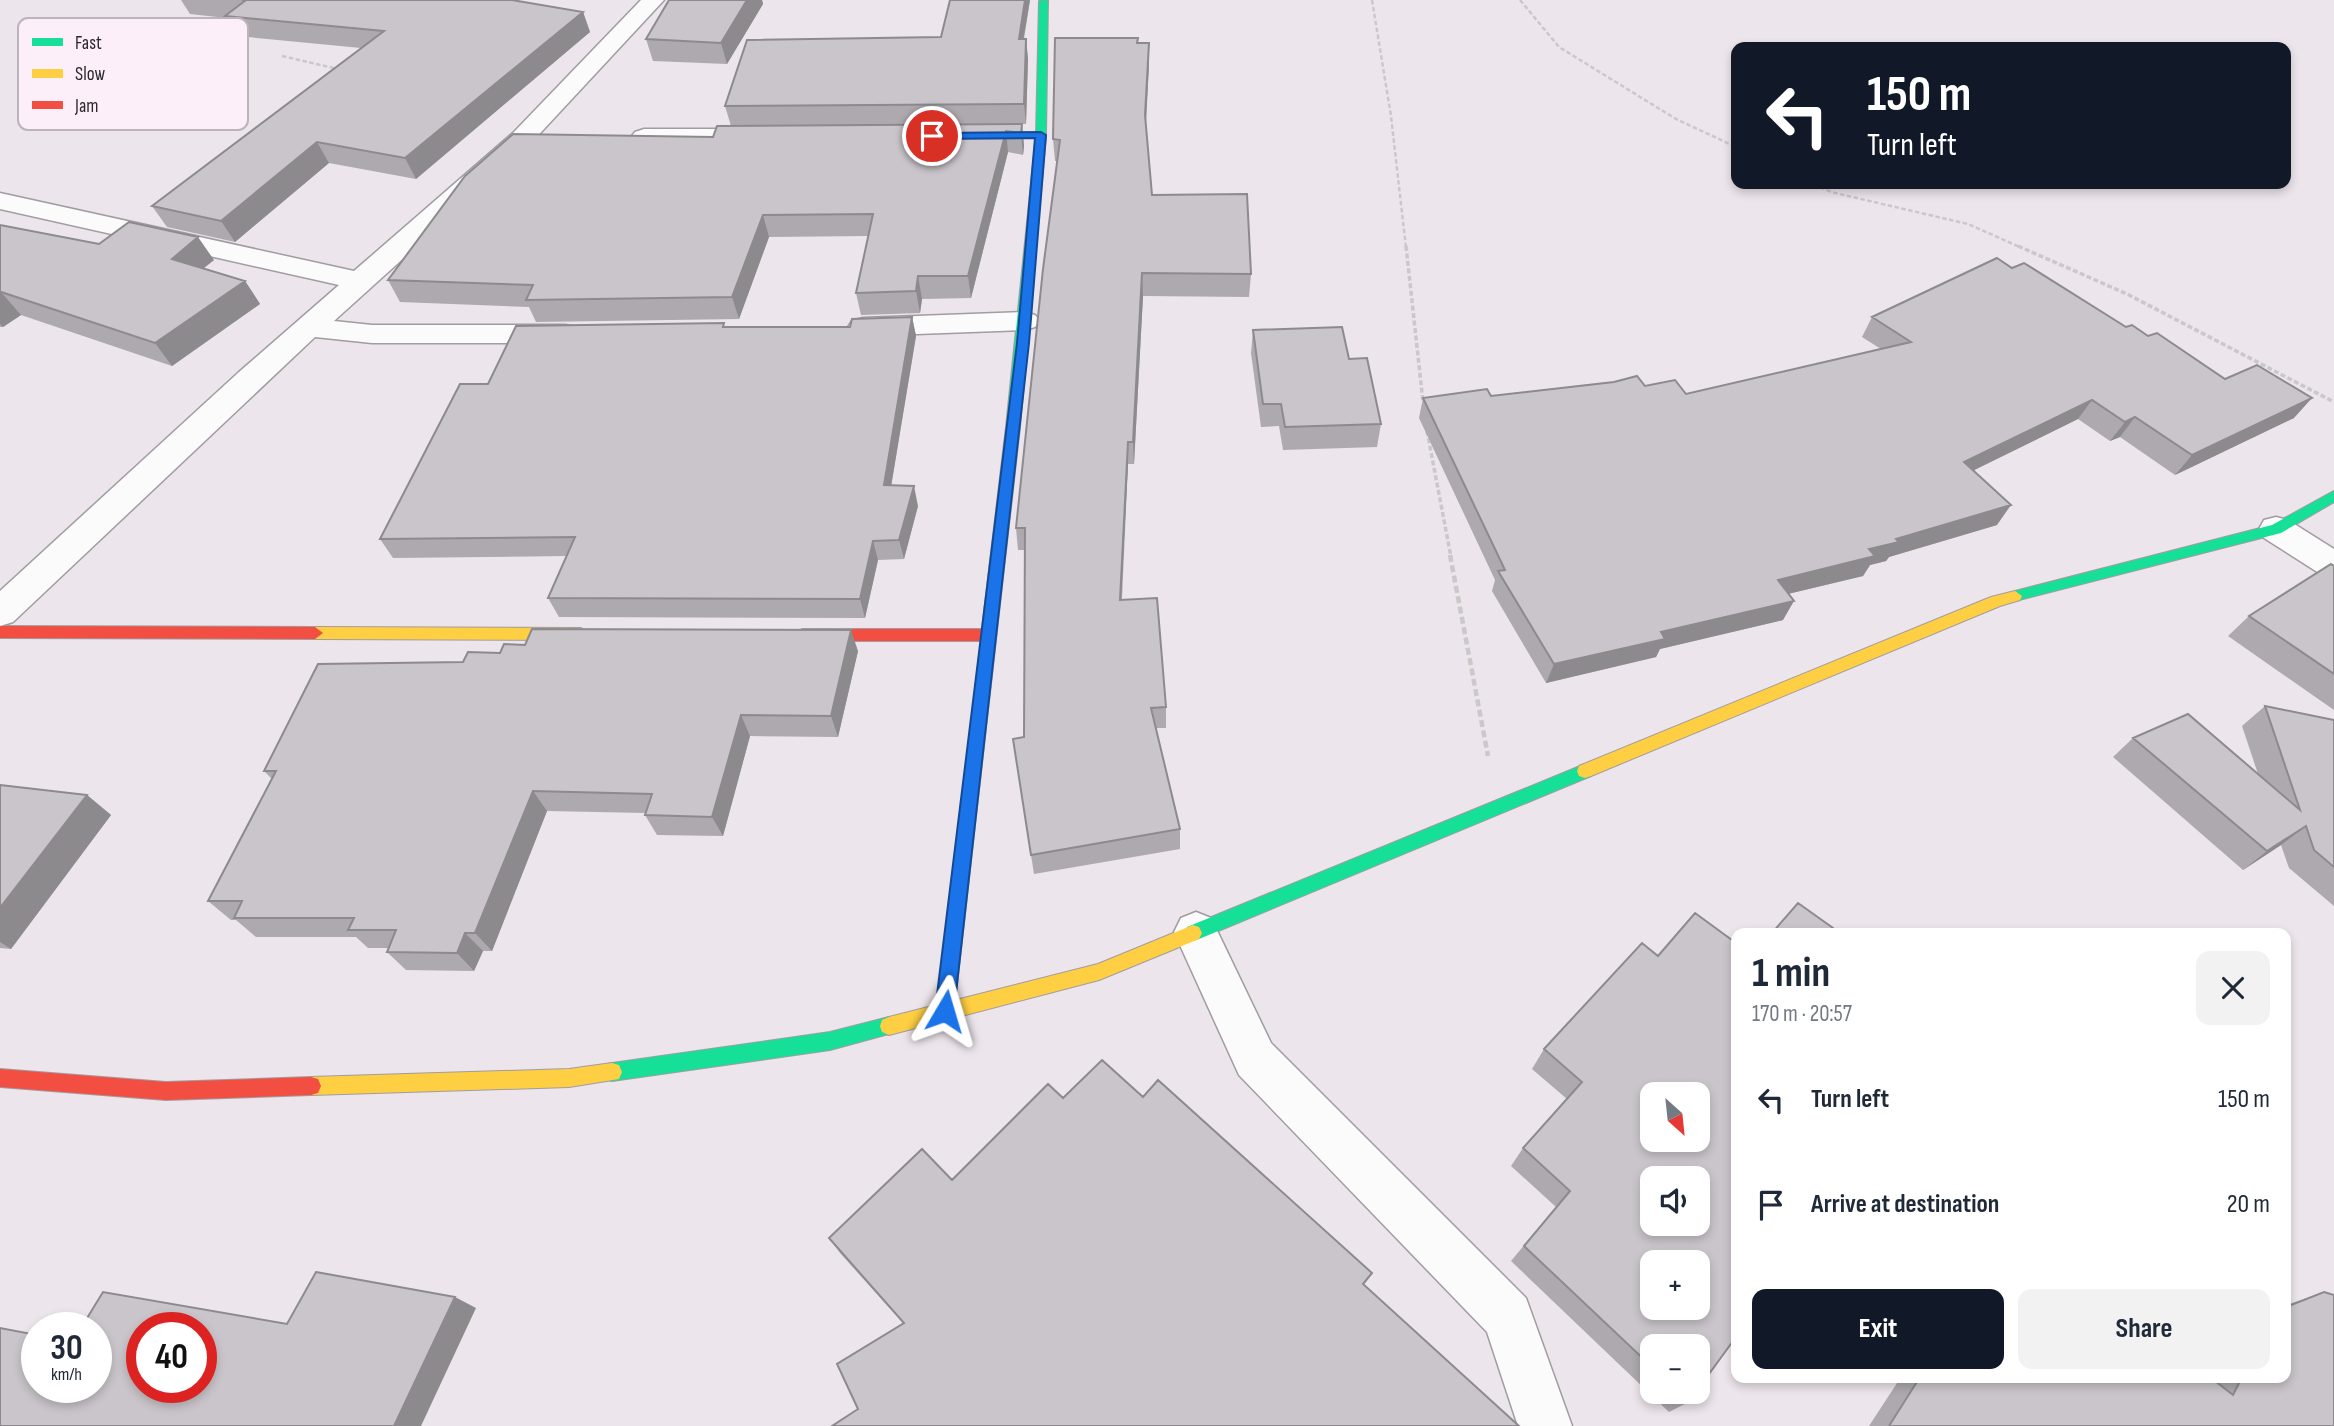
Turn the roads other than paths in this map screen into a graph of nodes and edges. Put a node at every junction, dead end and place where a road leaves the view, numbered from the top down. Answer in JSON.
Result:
{"nodes":[{"id":1,"x":653,"y":0,"type":"edge"},
{"id":2,"x":1044,"y":1,"type":"edge"},
{"id":3,"x":1014,"y":135,"type":"edge"},
{"id":4,"x":1041,"y":135,"type":"junction"},
{"id":5,"x":795,"y":136,"type":"edge"},
{"id":6,"x":617,"y":137,"type":"edge"},
{"id":7,"x":0,"y":201,"type":"edge"},
{"id":8,"x":360,"y":281,"type":"junction"},
{"id":9,"x":1025,"y":321,"type":"junction"},
{"id":10,"x":308,"y":327,"type":"junction"},
{"id":11,"x":830,"y":328,"type":"edge"},
{"id":12,"x":593,"y":334,"type":"edge"},
{"id":13,"x":2334,"y":496,"type":"edge"},
{"id":14,"x":2276,"y":529,"type":"junction"},
{"id":15,"x":2334,"y":566,"type":"edge"},
{"id":16,"x":0,"y":612,"type":"edge"},
{"id":17,"x":0,"y":632,"type":"edge"},
{"id":18,"x":599,"y":634,"type":"edge"},
{"id":19,"x":780,"y":635,"type":"edge"},
{"id":20,"x":989,"y":635,"type":"junction"},
{"id":21,"x":1196,"y":932,"type":"junction"},
{"id":22,"x":945,"y":1011,"type":"junction"},
{"id":23,"x":0,"y":1078,"type":"edge"},
{"id":24,"x":1545,"y":1426,"type":"edge"}],
"edges":[{"from":1,"to":8,"type":"street"},
{"from":2,"to":4,"type":"street"},
{"from":3,"to":4,"type":"street"},
{"from":4,"to":9,"type":"street"},
{"from":5,"to":6,"type":"street"},
{"from":7,"to":8,"type":"street"},
{"from":8,"to":10,"type":"street"},
{"from":9,"to":11,"type":"street"},
{"from":9,"to":20,"type":"street"},
{"from":10,"to":12,"type":"street"},
{"from":10,"to":16,"type":"street"},
{"from":13,"to":14,"type":"street"},
{"from":14,"to":15,"type":"street"},
{"from":14,"to":21,"type":"street"},
{"from":17,"to":18,"type":"street"},
{"from":19,"to":20,"type":"street"},
{"from":20,"to":22,"type":"street"},
{"from":21,"to":22,"type":"street"},
{"from":21,"to":24,"type":"street"},
{"from":22,"to":23,"type":"street"}]}
